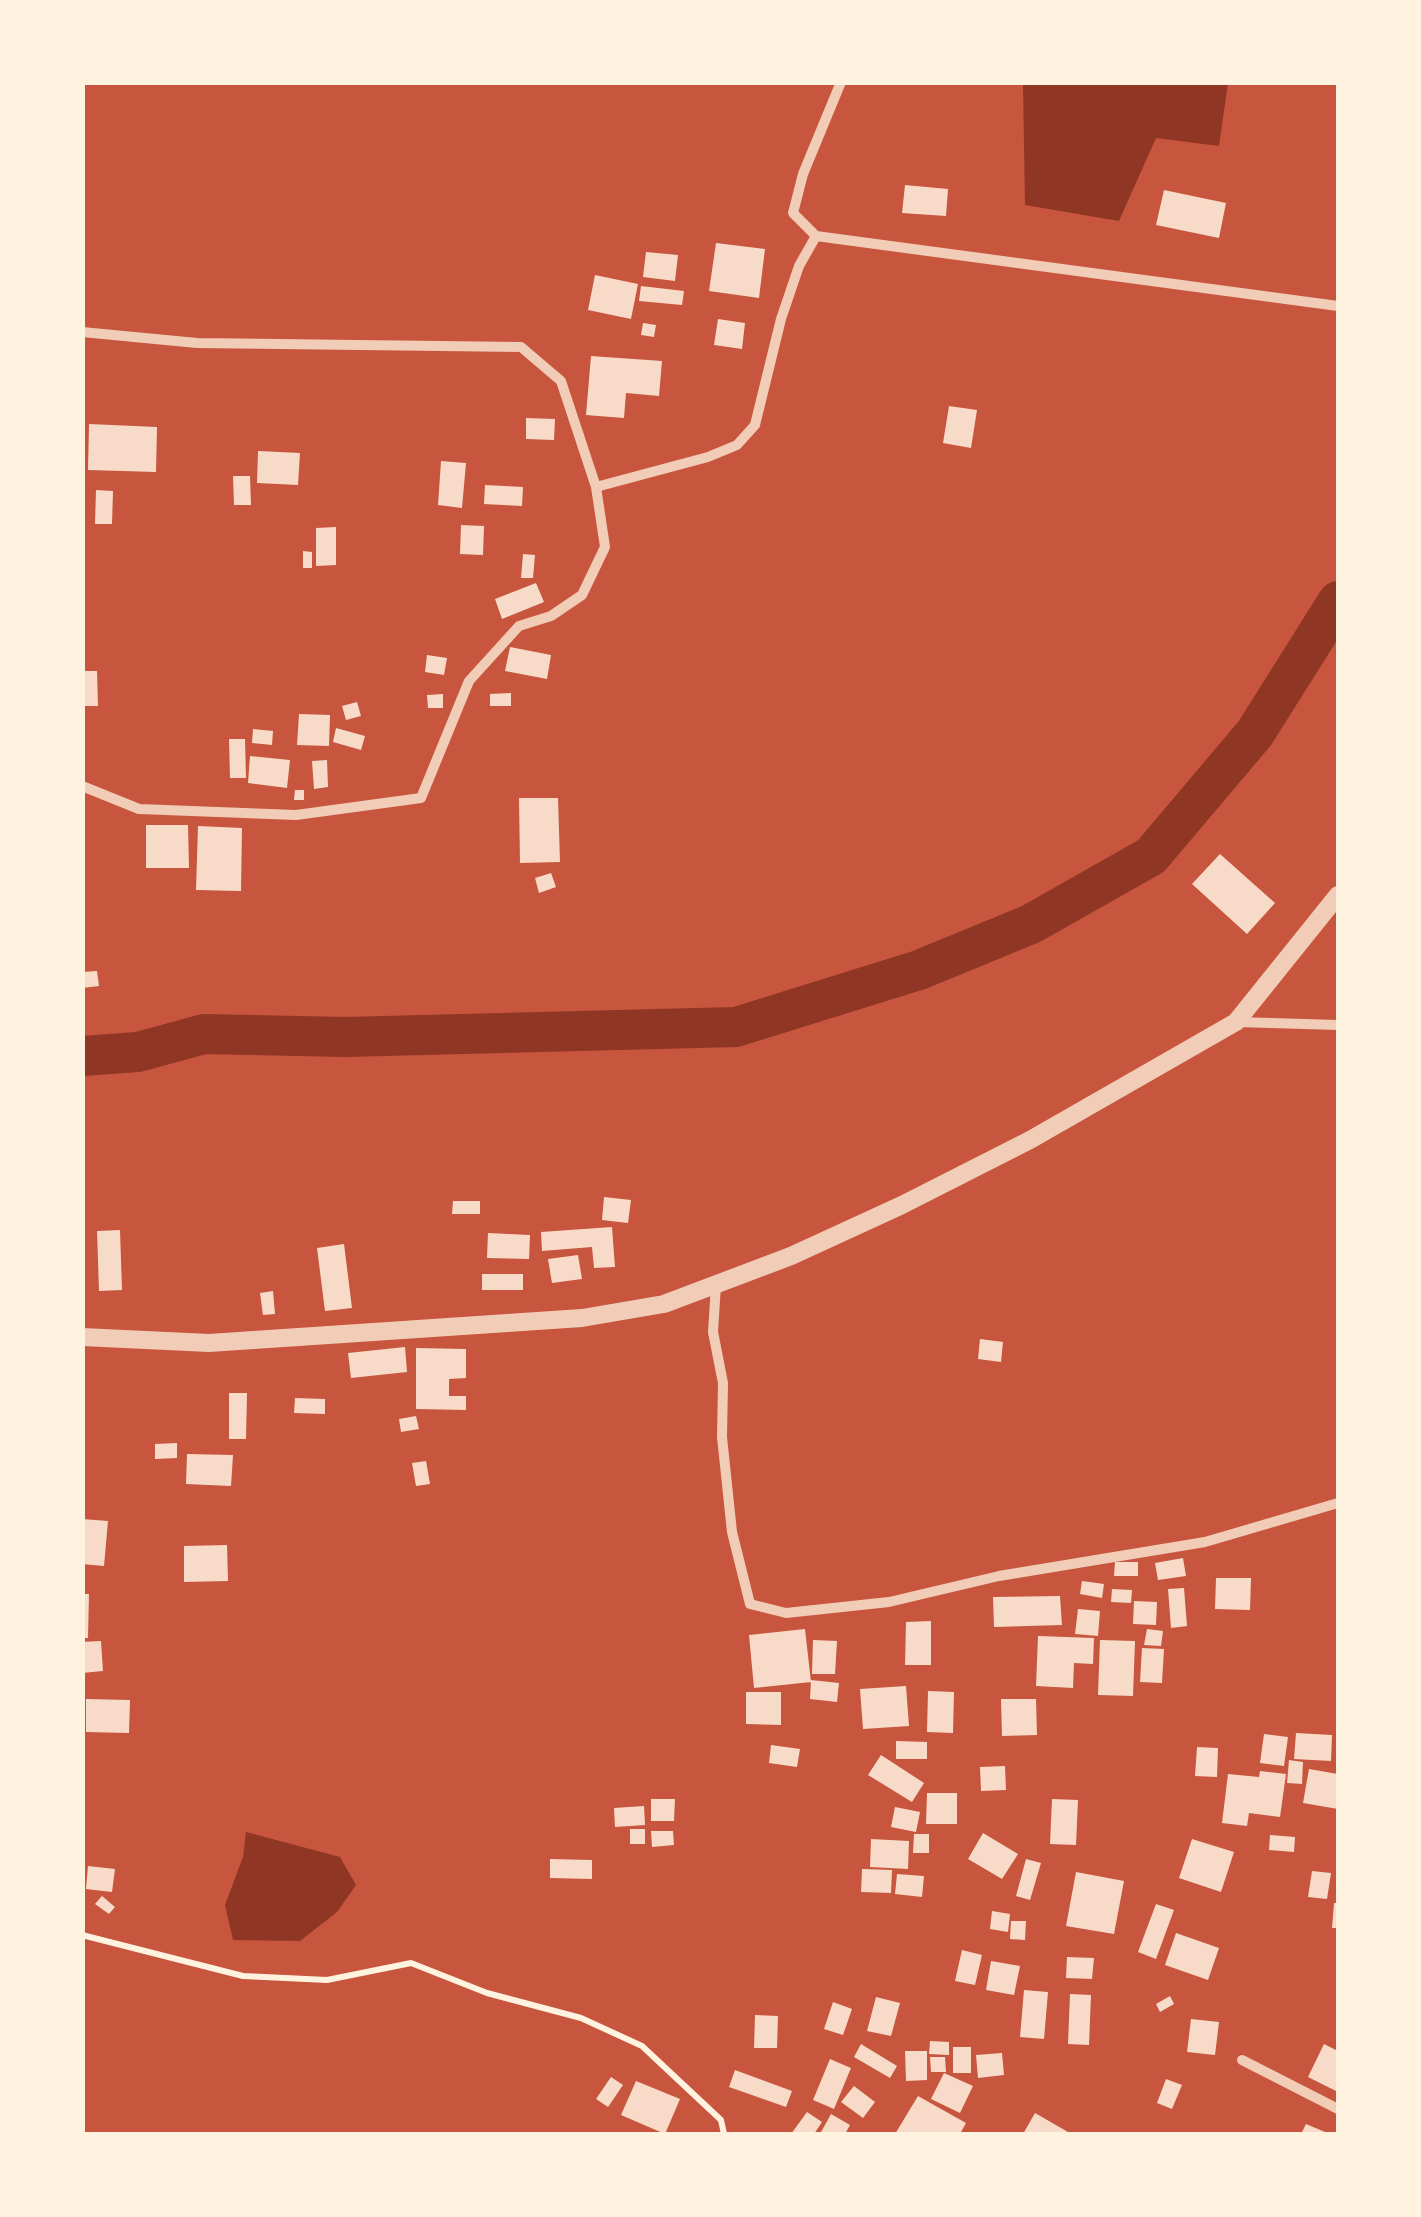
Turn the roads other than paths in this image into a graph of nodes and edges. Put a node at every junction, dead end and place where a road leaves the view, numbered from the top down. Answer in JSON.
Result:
{"nodes":[{"id":1,"x":841,"y":82,"type":"edge"},
{"id":2,"x":816,"y":236,"type":"junction"},
{"id":3,"x":1338,"y":306,"type":"edge"},
{"id":4,"x":82,"y":332,"type":"edge"},
{"id":5,"x":596,"y":487,"type":"junction"},
{"id":6,"x":82,"y":786,"type":"edge"},
{"id":7,"x":1338,"y":895,"type":"edge"},
{"id":8,"x":1236,"y":1022,"type":"junction"},
{"id":9,"x":1338,"y":1025,"type":"edge"},
{"id":10,"x":716,"y":1284,"type":"junction"},
{"id":11,"x":82,"y":1337,"type":"edge"},
{"id":12,"x":1338,"y":1503,"type":"edge"},
{"id":13,"x":1242,"y":2060,"type":"dead end"},
{"id":14,"x":1338,"y":2109,"type":"edge"}],
"edges":[{"from":1,"to":2,"type":"street"},
{"from":2,"to":3,"type":"street"},
{"from":2,"to":5,"type":"street"},
{"from":4,"to":5,"type":"street"},
{"from":5,"to":6,"type":"street"},
{"from":7,"to":8,"type":"street"},
{"from":8,"to":9,"type":"street"},
{"from":8,"to":10,"type":"street"},
{"from":10,"to":11,"type":"street"},
{"from":10,"to":12,"type":"street"},
{"from":13,"to":14,"type":"street"}]}
